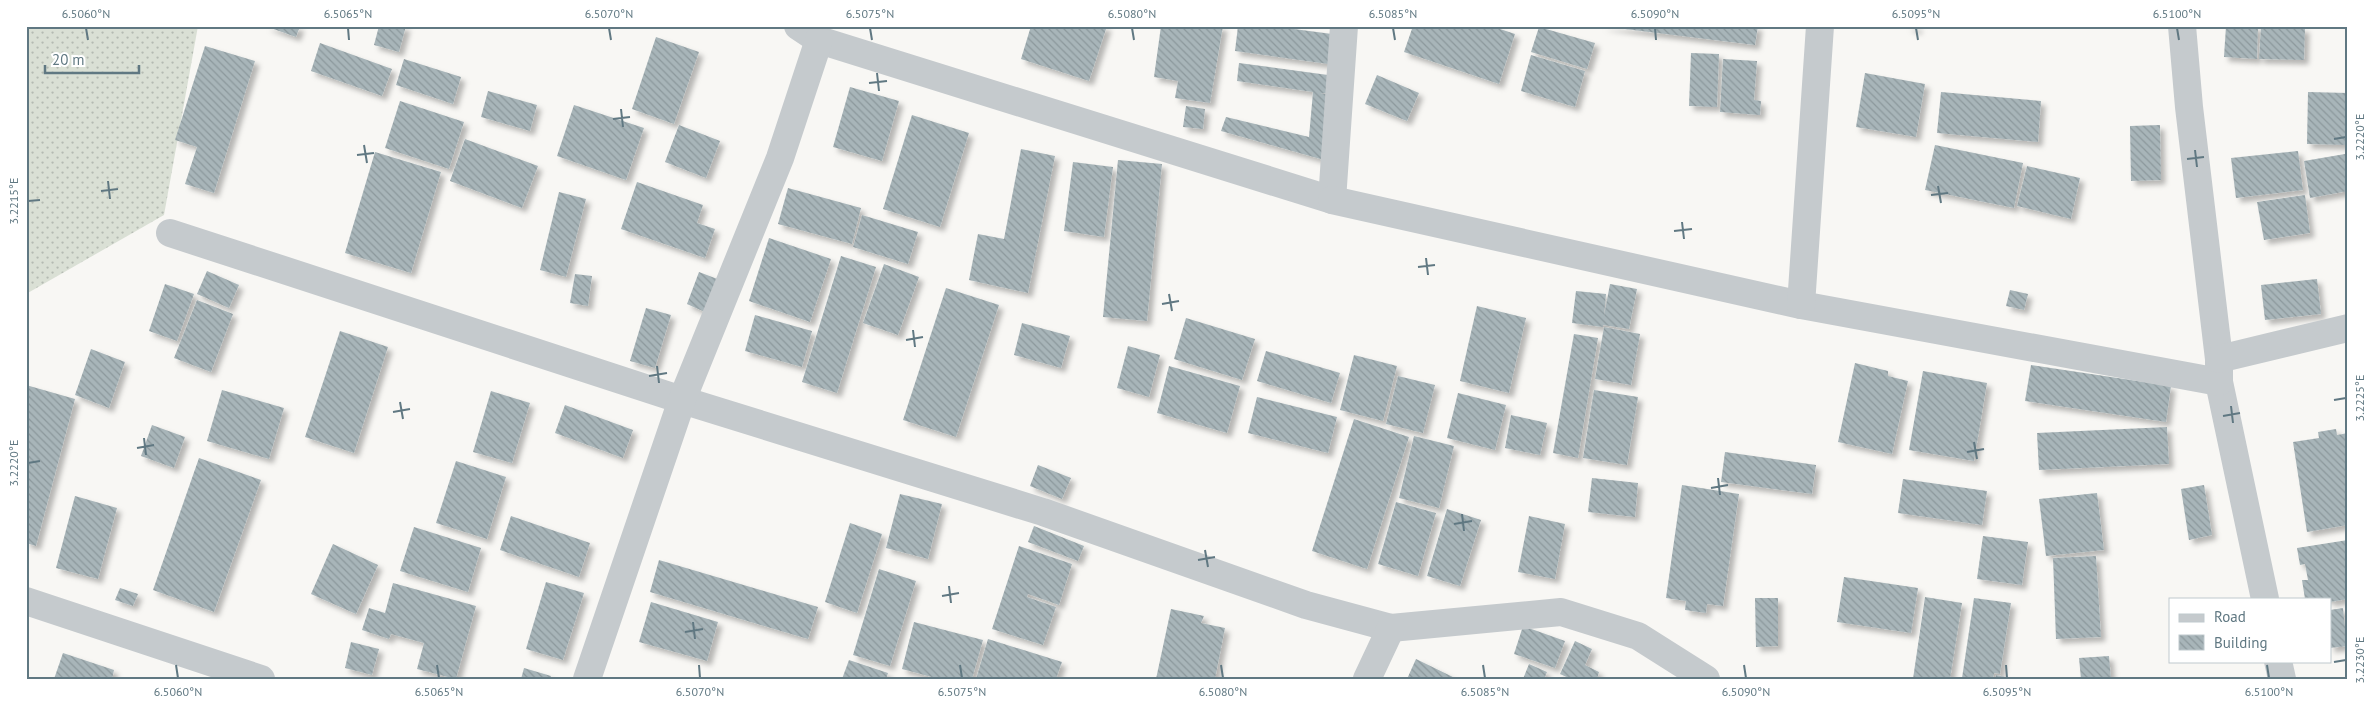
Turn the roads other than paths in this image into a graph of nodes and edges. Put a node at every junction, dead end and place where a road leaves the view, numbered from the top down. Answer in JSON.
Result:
{"nodes":[{"id":1,"x":1344,"y":26,"type":"edge"},
{"id":2,"x":1820,"y":26,"type":"edge"},
{"id":3,"x":2182,"y":26,"type":"edge"},
{"id":4,"x":808,"y":33,"type":"edge"},
{"id":5,"x":1332,"y":200,"type":"junction"},
{"id":6,"x":170,"y":233,"type":"dead end"},
{"id":7,"x":1801,"y":305,"type":"junction"},
{"id":8,"x":2348,"y":328,"type":"edge"},
{"id":9,"x":2219,"y":370,"type":"junction"},
{"id":10,"x":682,"y":400,"type":"junction"},
{"id":11,"x":2265,"y":598,"type":"edge"},
{"id":12,"x":26,"y":601,"type":"edge"},
{"id":13,"x":1391,"y":628,"type":"junction"},
{"id":14,"x":2278,"y":662,"type":"edge"},
{"id":15,"x":261,"y":679,"type":"edge"},
{"id":16,"x":587,"y":679,"type":"edge"},
{"id":17,"x":1367,"y":679,"type":"edge"},
{"id":18,"x":1706,"y":679,"type":"edge"},
{"id":19,"x":2282,"y":679,"type":"edge"}],
"edges":[{"from":1,"to":5,"type":"street"},
{"from":2,"to":7,"type":"street"},
{"from":3,"to":9,"type":"street"},
{"from":4,"to":5,"type":"street"},
{"from":4,"to":10,"type":"street"},
{"from":5,"to":7,"type":"street"},
{"from":6,"to":10,"type":"street"},
{"from":7,"to":9,"type":"street"},
{"from":8,"to":9,"type":"street"},
{"from":9,"to":11,"type":"street"},
{"from":10,"to":13,"type":"street"},
{"from":10,"to":16,"type":"street"},
{"from":12,"to":15,"type":"street"},
{"from":13,"to":17,"type":"street"},
{"from":13,"to":18,"type":"street"},
{"from":14,"to":19,"type":"street"}]}
